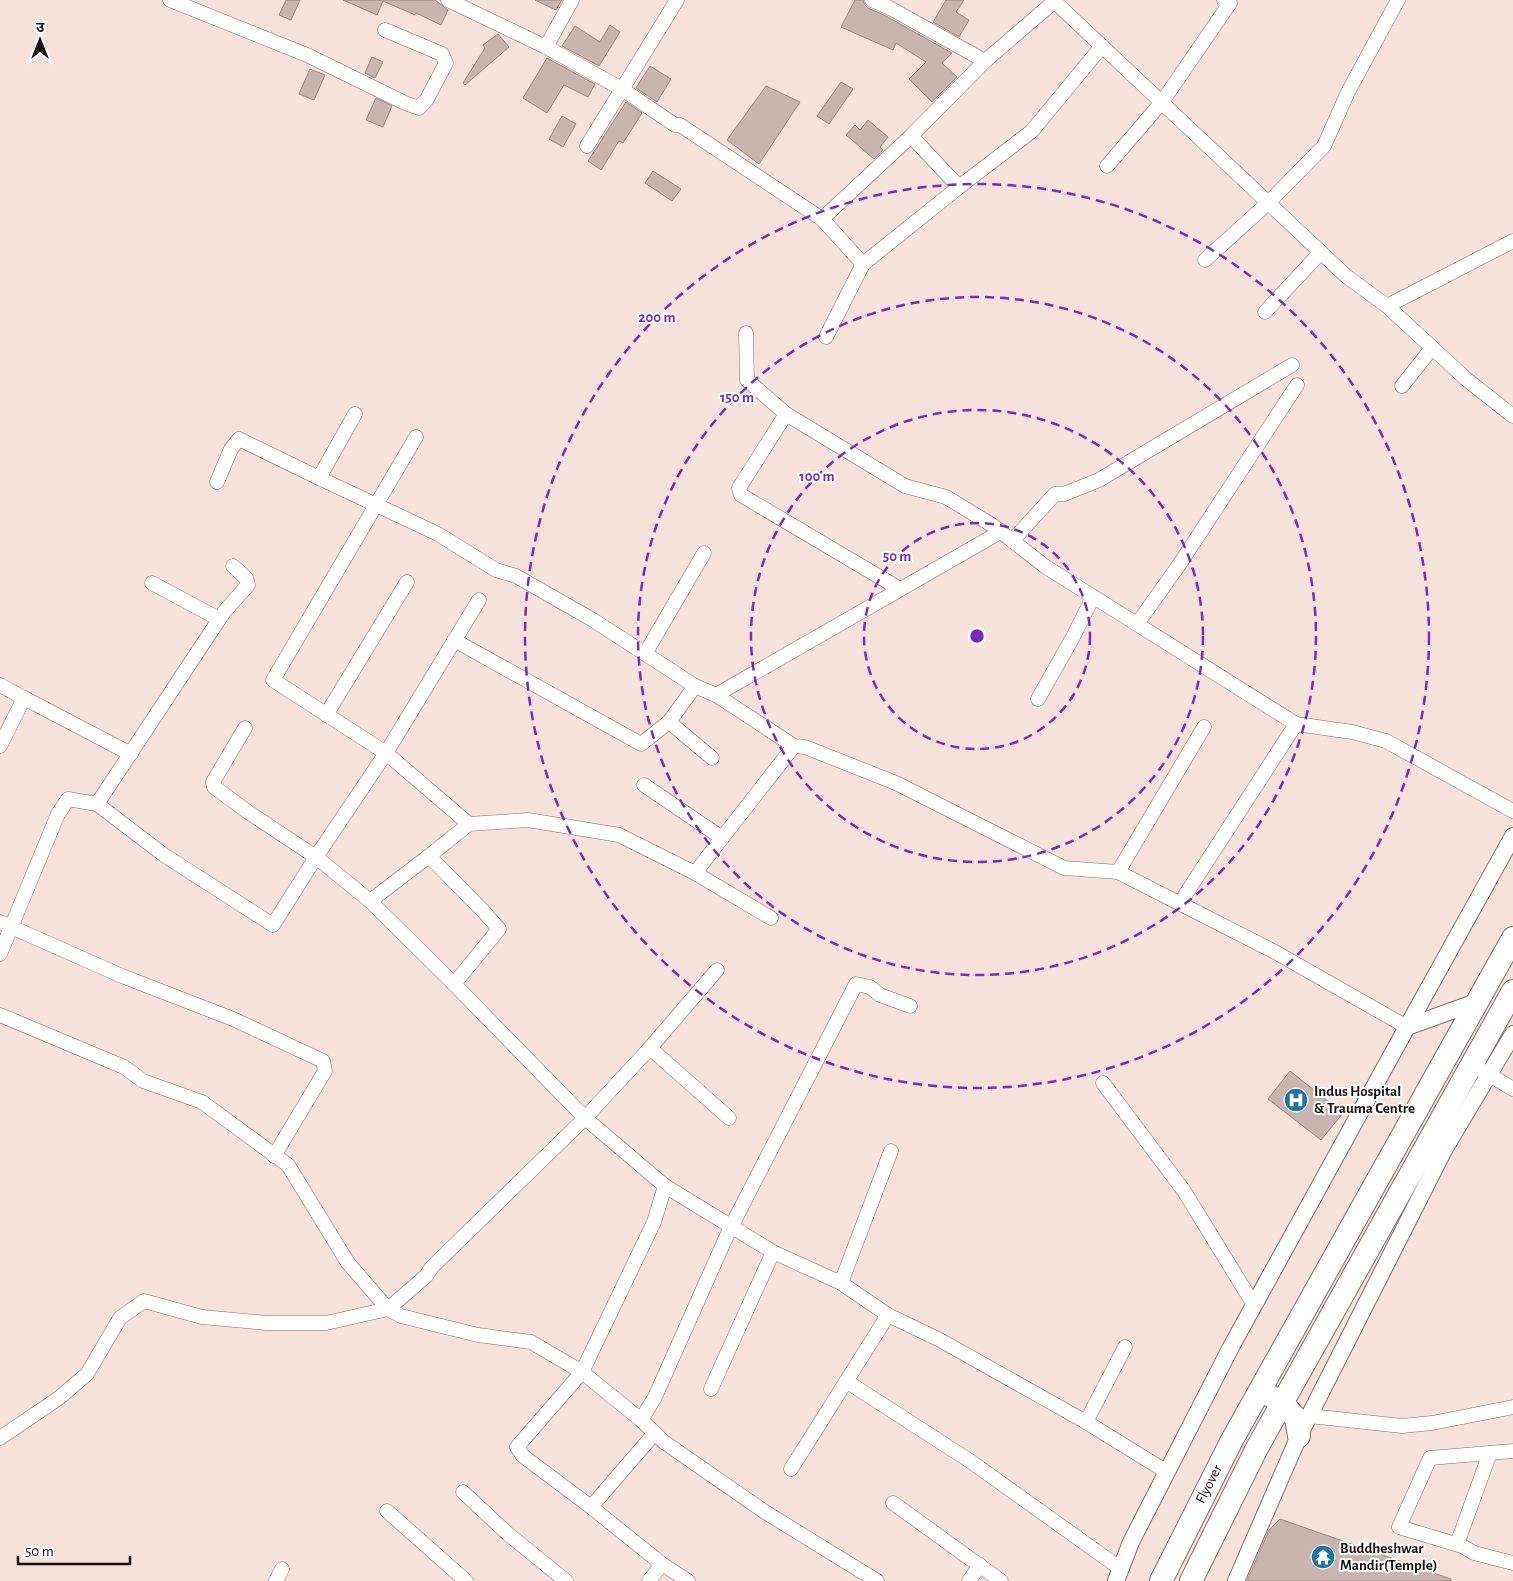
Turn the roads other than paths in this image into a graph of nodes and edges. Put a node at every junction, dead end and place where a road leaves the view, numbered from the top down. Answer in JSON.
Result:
{"nodes":[{"id":1,"x":170,"y":0,"type":"edge"},
{"id":2,"x":448,"y":0,"type":"edge"},
{"id":3,"x":572,"y":0,"type":"edge"},
{"id":4,"x":677,"y":0,"type":"edge"},
{"id":5,"x":872,"y":0,"type":"edge"},
{"id":6,"x":1224,"y":0,"type":"edge"},
{"id":7,"x":1398,"y":0,"type":"edge"},
{"id":8,"x":1055,"y":1,"type":"edge"},
{"id":9,"x":385,"y":30,"type":"dead end"},
{"id":10,"x":1102,"y":46,"type":"junction"},
{"id":11,"x":546,"y":47,"type":"junction"},
{"id":12,"x":985,"y":61,"type":"junction"},
{"id":13,"x":622,"y":89,"type":"junction"},
{"id":14,"x":1162,"y":102,"type":"junction"},
{"id":15,"x":911,"y":136,"type":"junction"},
{"id":16,"x":587,"y":146,"type":"dead end"},
{"id":17,"x":1107,"y":166,"type":"dead end"},
{"id":18,"x":959,"y":187,"type":"junction"},
{"id":19,"x":1268,"y":203,"type":"junction"},
{"id":20,"x":822,"y":220,"type":"junction"},
{"id":21,"x":1513,"y":241,"type":"edge"},
{"id":22,"x":1321,"y":252,"type":"junction"},
{"id":23,"x":1205,"y":260,"type":"dead end"},
{"id":24,"x":863,"y":264,"type":"junction"},
{"id":25,"x":1387,"y":306,"type":"junction"},
{"id":26,"x":1266,"y":312,"type":"dead end"},
{"id":27,"x":746,"y":334,"type":"dead end"},
{"id":28,"x":826,"y":337,"type":"dead end"},
{"id":29,"x":1432,"y":348,"type":"junction"},
{"id":30,"x":1292,"y":365,"type":"dead end"},
{"id":31,"x":1297,"y":385,"type":"dead end"},
{"id":32,"x":1402,"y":386,"type":"dead end"},
{"id":33,"x":355,"y":414,"type":"dead end"},
{"id":34,"x":786,"y":414,"type":"junction"},
{"id":35,"x":1513,"y":416,"type":"edge"},
{"id":36,"x":416,"y":437,"type":"dead end"},
{"id":37,"x":319,"y":478,"type":"junction"},
{"id":38,"x":217,"y":482,"type":"dead end"},
{"id":39,"x":376,"y":505,"type":"junction"},
{"id":40,"x":1005,"y":535,"type":"junction"},
{"id":41,"x":704,"y":553,"type":"dead end"},
{"id":42,"x":234,"y":566,"type":"dead end"},
{"id":43,"x":408,"y":582,"type":"dead end"},
{"id":44,"x":152,"y":583,"type":"dead end"},
{"id":45,"x":900,"y":589,"type":"junction"},
{"id":46,"x":1093,"y":597,"type":"junction"},
{"id":47,"x":479,"y":600,"type":"dead end"},
{"id":48,"x":219,"y":619,"type":"junction"},
{"id":49,"x":1137,"y":624,"type":"junction"},
{"id":50,"x":454,"y":640,"type":"junction"},
{"id":51,"x":645,"y":654,"type":"junction"},
{"id":52,"x":0,"y":685,"type":"edge"},
{"id":53,"x":695,"y":686,"type":"junction"},
{"id":54,"x":716,"y":695,"type":"junction"},
{"id":55,"x":24,"y":698,"type":"junction"},
{"id":56,"x":1038,"y":699,"type":"dead end"},
{"id":57,"x":326,"y":715,"type":"junction"},
{"id":58,"x":669,"y":722,"type":"junction"},
{"id":59,"x":1296,"y":724,"type":"junction"},
{"id":60,"x":1204,"y":727,"type":"dead end"},
{"id":61,"x":245,"y":728,"type":"dead end"},
{"id":62,"x":0,"y":746,"type":"edge"},
{"id":63,"x":794,"y":746,"type":"junction"},
{"id":64,"x":386,"y":753,"type":"junction"},
{"id":65,"x":131,"y":754,"type":"junction"},
{"id":66,"x":712,"y":758,"type":"dead end"},
{"id":67,"x":644,"y":784,"type":"dead end"},
{"id":68,"x":97,"y":804,"type":"junction"},
{"id":69,"x":1513,"y":811,"type":"edge"},
{"id":70,"x":469,"y":824,"type":"junction"},
{"id":71,"x":1513,"y":836,"type":"edge"},
{"id":72,"x":722,"y":838,"type":"junction"},
{"id":73,"x":429,"y":856,"type":"junction"},
{"id":74,"x":316,"y":857,"type":"junction"},
{"id":75,"x":1118,"y":872,"type":"junction"},
{"id":76,"x":695,"y":873,"type":"junction"},
{"id":77,"x":370,"y":901,"type":"junction"},
{"id":78,"x":1180,"y":903,"type":"junction"},
{"id":79,"x":771,"y":918,"type":"dead end"},
{"id":80,"x":6,"y":925,"type":"edge"},
{"id":81,"x":1513,"y":938,"type":"edge"},
{"id":82,"x":0,"y":954,"type":"edge"},
{"id":83,"x":716,"y":970,"type":"dead end"},
{"id":84,"x":454,"y":984,"type":"junction"},
{"id":85,"x":1513,"y":991,"type":"edge"},
{"id":86,"x":1479,"y":1001,"type":"junction"},
{"id":87,"x":910,"y":1006,"type":"dead end"},
{"id":88,"x":0,"y":1015,"type":"edge"},
{"id":89,"x":1407,"y":1027,"type":"junction"},
{"id":90,"x":1513,"y":1034,"type":"edge"},
{"id":91,"x":650,"y":1048,"type":"junction"},
{"id":92,"x":1480,"y":1070,"type":"junction"},
{"id":93,"x":1103,"y":1084,"type":"dead end"},
{"id":94,"x":1513,"y":1090,"type":"edge"},
{"id":95,"x":586,"y":1118,"type":"junction"},
{"id":96,"x":729,"y":1118,"type":"dead end"},
{"id":97,"x":890,"y":1151,"type":"dead end"},
{"id":98,"x":274,"y":1156,"type":"junction"},
{"id":99,"x":665,"y":1186,"type":"junction"},
{"id":100,"x":731,"y":1227,"type":"junction"},
{"id":101,"x":772,"y":1252,"type":"junction"},
{"id":102,"x":841,"y":1284,"type":"junction"},
{"id":103,"x":1254,"y":1305,"type":"junction"},
{"id":104,"x":388,"y":1308,"type":"junction"},
{"id":105,"x":888,"y":1315,"type":"junction"},
{"id":106,"x":1124,"y":1347,"type":"dead end"},
{"id":107,"x":582,"y":1372,"type":"junction"},
{"id":108,"x":846,"y":1381,"type":"junction"},
{"id":109,"x":711,"y":1390,"type":"dead end"},
{"id":110,"x":1260,"y":1390,"type":"junction"},
{"id":111,"x":1282,"y":1403,"type":"junction"},
{"id":112,"x":1513,"y":1407,"type":"edge"},
{"id":113,"x":1310,"y":1416,"type":"junction"},
{"id":114,"x":642,"y":1420,"type":"junction"},
{"id":115,"x":1086,"y":1422,"type":"junction"},
{"id":116,"x":654,"y":1434,"type":"junction"},
{"id":117,"x":1299,"y":1436,"type":"junction"},
{"id":118,"x":0,"y":1438,"type":"edge"},
{"id":119,"x":1513,"y":1451,"type":"edge"},
{"id":120,"x":1490,"y":1453,"type":"junction"},
{"id":121,"x":791,"y":1469,"type":"dead end"},
{"id":122,"x":1167,"y":1472,"type":"junction"},
{"id":123,"x":463,"y":1492,"type":"dead end"},
{"id":124,"x":893,"y":1503,"type":"dead end"},
{"id":125,"x":591,"y":1507,"type":"junction"},
{"id":126,"x":387,"y":1511,"type":"dead end"},
{"id":127,"x":1457,"y":1544,"type":"junction"},
{"id":128,"x":1513,"y":1563,"type":"edge"},
{"id":129,"x":662,"y":1564,"type":"junction"},
{"id":130,"x":980,"y":1565,"type":"junction"},
{"id":131,"x":1165,"y":1572,"type":"edge"},
{"id":132,"x":1194,"y":1574,"type":"edge"},
{"id":133,"x":1119,"y":1575,"type":"edge"},
{"id":134,"x":466,"y":1581,"type":"edge"},
{"id":135,"x":566,"y":1581,"type":"edge"},
{"id":136,"x":649,"y":1581,"type":"edge"},
{"id":137,"x":688,"y":1581,"type":"edge"},
{"id":138,"x":877,"y":1581,"type":"edge"},
{"id":139,"x":969,"y":1581,"type":"edge"},
{"id":140,"x":1001,"y":1581,"type":"edge"},
{"id":141,"x":1236,"y":1581,"type":"edge"}],
"edges":[{"from":1,"to":9,"type":"street"},
{"from":2,"to":11,"type":"street"},
{"from":3,"to":11,"type":"street"},
{"from":4,"to":13,"type":"street"},
{"from":5,"to":12,"type":"street"},
{"from":6,"to":14,"type":"street"},
{"from":7,"to":19,"type":"street"},
{"from":8,"to":10,"type":"street"},
{"from":8,"to":12,"type":"street"},
{"from":10,"to":14,"type":"street"},
{"from":10,"to":18,"type":"street"},
{"from":11,"to":13,"type":"street"},
{"from":12,"to":15,"type":"street"},
{"from":13,"to":16,"type":"street"},
{"from":13,"to":20,"type":"street"},
{"from":14,"to":17,"type":"street"},
{"from":14,"to":19,"type":"street"},
{"from":15,"to":18,"type":"street"},
{"from":15,"to":20,"type":"street"},
{"from":18,"to":24,"type":"street"},
{"from":19,"to":22,"type":"street"},
{"from":19,"to":23,"type":"street"},
{"from":20,"to":24,"type":"street"},
{"from":21,"to":25,"type":"street"},
{"from":22,"to":25,"type":"street"},
{"from":22,"to":26,"type":"street"},
{"from":24,"to":28,"type":"street"},
{"from":25,"to":29,"type":"street"},
{"from":27,"to":34,"type":"street"},
{"from":29,"to":32,"type":"street"},
{"from":29,"to":35,"type":"street"},
{"from":30,"to":40,"type":"street"},
{"from":31,"to":49,"type":"street"},
{"from":33,"to":37,"type":"street"},
{"from":34,"to":40,"type":"street"},
{"from":34,"to":45,"type":"street"},
{"from":36,"to":39,"type":"street"},
{"from":37,"to":38,"type":"street"},
{"from":37,"to":39,"type":"street"},
{"from":39,"to":51,"type":"street"},
{"from":39,"to":57,"type":"street"},
{"from":40,"to":45,"type":"street"},
{"from":40,"to":46,"type":"street"},
{"from":41,"to":51,"type":"street"},
{"from":42,"to":48,"type":"street"},
{"from":43,"to":57,"type":"street"},
{"from":44,"to":48,"type":"street"},
{"from":45,"to":54,"type":"street"},
{"from":46,"to":49,"type":"street"},
{"from":46,"to":56,"type":"street"},
{"from":47,"to":50,"type":"street"},
{"from":48,"to":65,"type":"street"},
{"from":49,"to":59,"type":"street"},
{"from":50,"to":58,"type":"street"},
{"from":50,"to":64,"type":"street"},
{"from":51,"to":53,"type":"street"},
{"from":52,"to":55,"type":"street"},
{"from":53,"to":54,"type":"street"},
{"from":53,"to":58,"type":"street"},
{"from":54,"to":63,"type":"street"},
{"from":55,"to":62,"type":"street"},
{"from":55,"to":65,"type":"street"},
{"from":57,"to":64,"type":"street"},
{"from":58,"to":66,"type":"street"},
{"from":59,"to":69,"type":"street"},
{"from":59,"to":78,"type":"street"},
{"from":60,"to":75,"type":"street"},
{"from":61,"to":74,"type":"street"},
{"from":63,"to":72,"type":"street"},
{"from":63,"to":75,"type":"street"},
{"from":64,"to":70,"type":"street"},
{"from":64,"to":74,"type":"street"},
{"from":65,"to":68,"type":"street"},
{"from":67,"to":72,"type":"street"},
{"from":68,"to":74,"type":"street"},
{"from":68,"to":80,"type":"street"},
{"from":70,"to":73,"type":"street"},
{"from":70,"to":76,"type":"street"},
{"from":71,"to":89,"type":"street"},
{"from":72,"to":76,"type":"street"},
{"from":73,"to":77,"type":"street"},
{"from":73,"to":84,"type":"street"},
{"from":74,"to":77,"type":"street"},
{"from":75,"to":78,"type":"street"},
{"from":76,"to":79,"type":"street"},
{"from":77,"to":84,"type":"street"},
{"from":78,"to":89,"type":"street"},
{"from":80,"to":82,"type":"street"},
{"from":80,"to":98,"type":"street"},
{"from":81,"to":86,"type":"highway","name":"Flyover"},
{"from":83,"to":91,"type":"street"},
{"from":84,"to":95,"type":"street"},
{"from":85,"to":92,"type":"highway","name":"Flyover"},
{"from":86,"to":89,"type":"street"},
{"from":86,"to":110,"type":"highway","name":"Flyover"},
{"from":87,"to":100,"type":"street"},
{"from":88,"to":98,"type":"street"},
{"from":89,"to":103,"type":"street"},
{"from":90,"to":92,"type":"street"},
{"from":91,"to":95,"type":"street"},
{"from":91,"to":96,"type":"street"},
{"from":92,"to":94,"type":"street"},
{"from":92,"to":111,"type":"highway","name":"Flyover"},
{"from":92,"to":113,"type":"street"},
{"from":93,"to":103,"type":"street"},
{"from":95,"to":99,"type":"street"},
{"from":95,"to":104,"type":"street"},
{"from":97,"to":102,"type":"street"},
{"from":98,"to":104,"type":"street"},
{"from":99,"to":100,"type":"street"},
{"from":99,"to":107,"type":"street"},
{"from":100,"to":101,"type":"street"},
{"from":100,"to":114,"type":"street"},
{"from":101,"to":102,"type":"street"},
{"from":101,"to":109,"type":"street"},
{"from":102,"to":105,"type":"street"},
{"from":103,"to":122,"type":"street"},
{"from":104,"to":107,"type":"street"},
{"from":104,"to":118,"type":"street"},
{"from":105,"to":108,"type":"street"},
{"from":105,"to":115,"type":"street"},
{"from":106,"to":115,"type":"street"},
{"from":107,"to":114,"type":"street"},
{"from":107,"to":125,"type":"street"},
{"from":108,"to":121,"type":"street"},
{"from":108,"to":133,"type":"street"},
{"from":110,"to":111,"type":"highway"},
{"from":110,"to":131,"type":"highway","name":"Flyover"},
{"from":111,"to":117,"type":"highway"},
{"from":111,"to":132,"type":"highway","name":"Flyover"},
{"from":112,"to":113,"type":"street"},
{"from":113,"to":117,"type":"street"},
{"from":114,"to":116,"type":"street"},
{"from":115,"to":122,"type":"street"},
{"from":116,"to":125,"type":"street"},
{"from":116,"to":138,"type":"street"},
{"from":117,"to":141,"type":"street"},
{"from":119,"to":120,"type":"street"},
{"from":120,"to":127,"type":"street"},
{"from":120,"to":127,"type":"street"},
{"from":122,"to":133,"type":"street"},
{"from":123,"to":135,"type":"street"},
{"from":124,"to":130,"type":"street"},
{"from":125,"to":129,"type":"street"},
{"from":126,"to":134,"type":"street"},
{"from":127,"to":128,"type":"street"},
{"from":129,"to":136,"type":"street"},
{"from":129,"to":137,"type":"street"},
{"from":130,"to":139,"type":"street"},
{"from":130,"to":140,"type":"street"}]}
